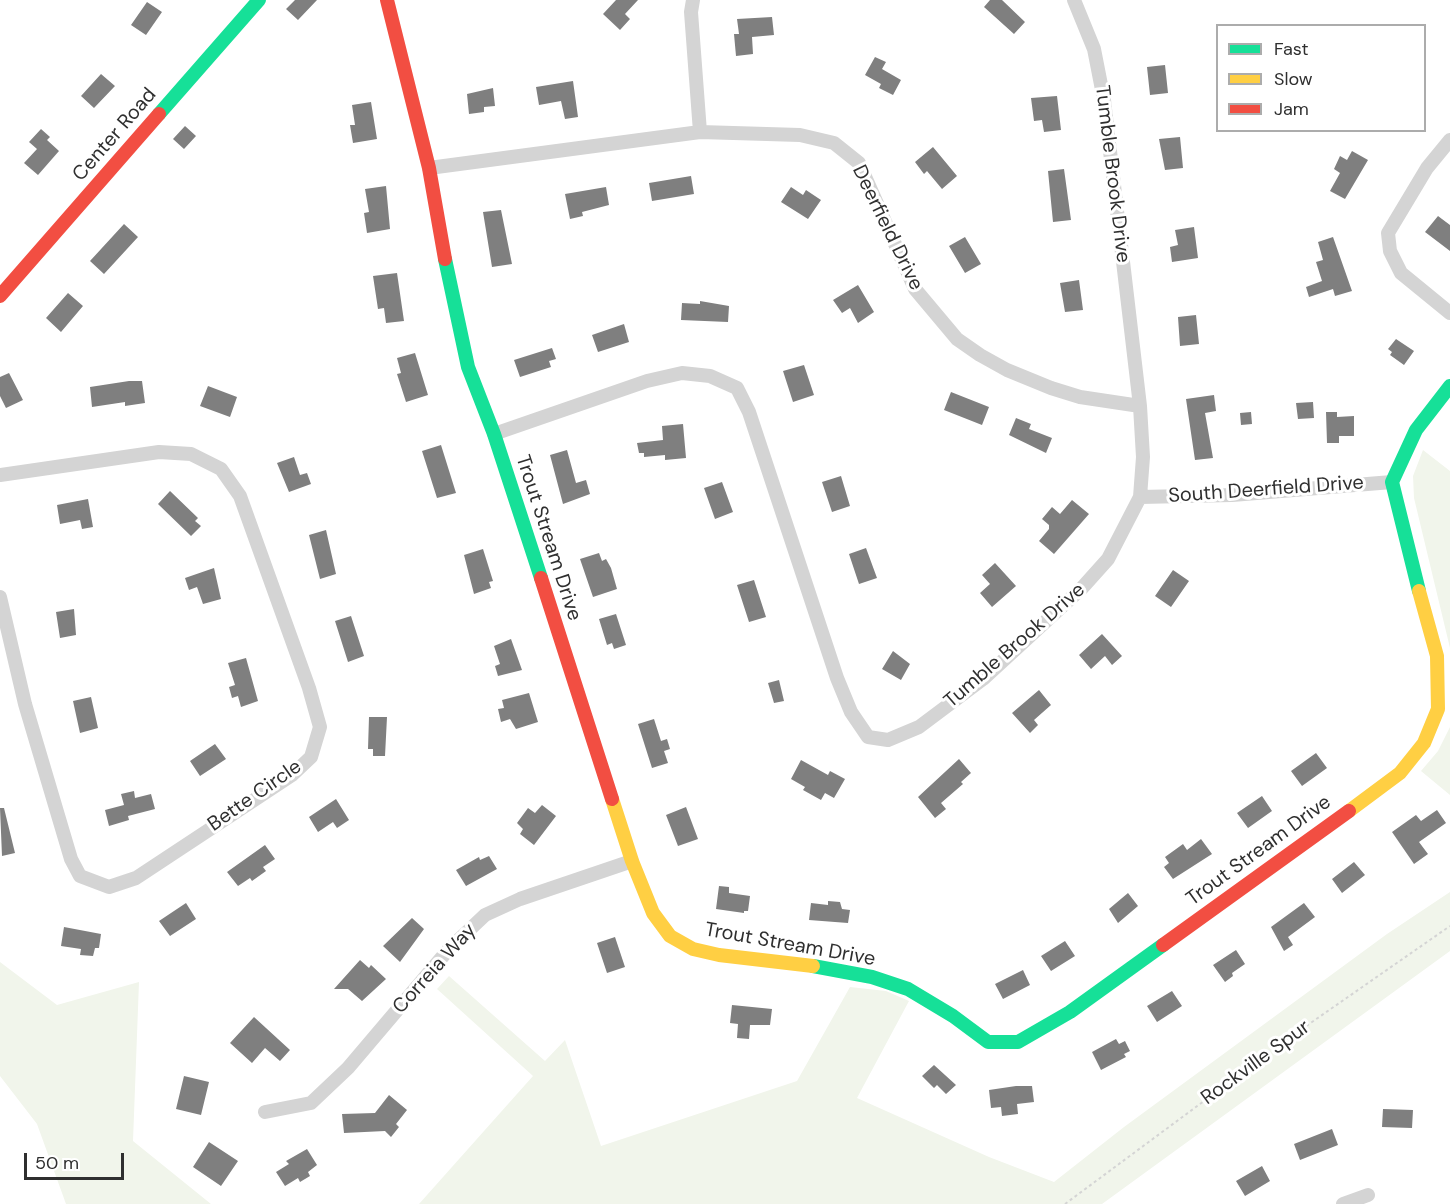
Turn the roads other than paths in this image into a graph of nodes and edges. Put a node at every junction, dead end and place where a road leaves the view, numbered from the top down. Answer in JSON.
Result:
{"nodes":[{"id":1,"x":259,"y":0,"type":"edge"},
{"id":2,"x":387,"y":0,"type":"edge"},
{"id":3,"x":693,"y":0,"type":"edge"},
{"id":4,"x":1074,"y":0,"type":"edge"},
{"id":5,"x":700,"y":132,"type":"junction"},
{"id":6,"x":1450,"y":141,"type":"edge"},
{"id":7,"x":429,"y":168,"type":"junction"},
{"id":8,"x":0,"y":296,"type":"edge"},
{"id":9,"x":1450,"y":313,"type":"edge"},
{"id":10,"x":1450,"y":386,"type":"edge"},
{"id":11,"x":1140,"y":405,"type":"junction"},
{"id":12,"x":494,"y":434,"type":"junction"},
{"id":13,"x":0,"y":475,"type":"edge"},
{"id":14,"x":1392,"y":482,"type":"junction"},
{"id":15,"x":1140,"y":497,"type":"junction"},
{"id":16,"x":0,"y":597,"type":"edge"},
{"id":17,"x":632,"y":861,"type":"junction"},
{"id":18,"x":265,"y":1112,"type":"dead end"},
{"id":19,"x":1368,"y":1195,"type":"dead end"},
{"id":20,"x":1343,"y":1204,"type":"edge"}],
"edges":[{"from":1,"to":8,"type":"street","name":"Center Road"},
{"from":2,"to":7,"type":"street","name":"Trout Stream Drive"},
{"from":3,"to":5,"type":"street"},
{"from":4,"to":11,"type":"street","name":"Tumble Brook Drive"},
{"from":5,"to":7,"type":"street","name":"Deerfield Drive"},
{"from":5,"to":11,"type":"street","name":"Deerfield Drive"},
{"from":6,"to":9,"type":"street"},
{"from":7,"to":12,"type":"street","name":"Trout Stream Drive"},
{"from":10,"to":14,"type":"street"},
{"from":11,"to":15,"type":"street","name":"Tumble Brook Drive"},
{"from":12,"to":15,"type":"street","name":"Tumble Brook Drive"},
{"from":12,"to":17,"type":"street","name":"Trout Stream Drive"},
{"from":13,"to":16,"type":"street","name":"Bette Circle"},
{"from":14,"to":15,"type":"street","name":"South Deerfield Drive"},
{"from":14,"to":17,"type":"street","name":"Trout Stream Drive"},
{"from":17,"to":18,"type":"street","name":"Correia Way"},
{"from":19,"to":20,"type":"street"}]}
